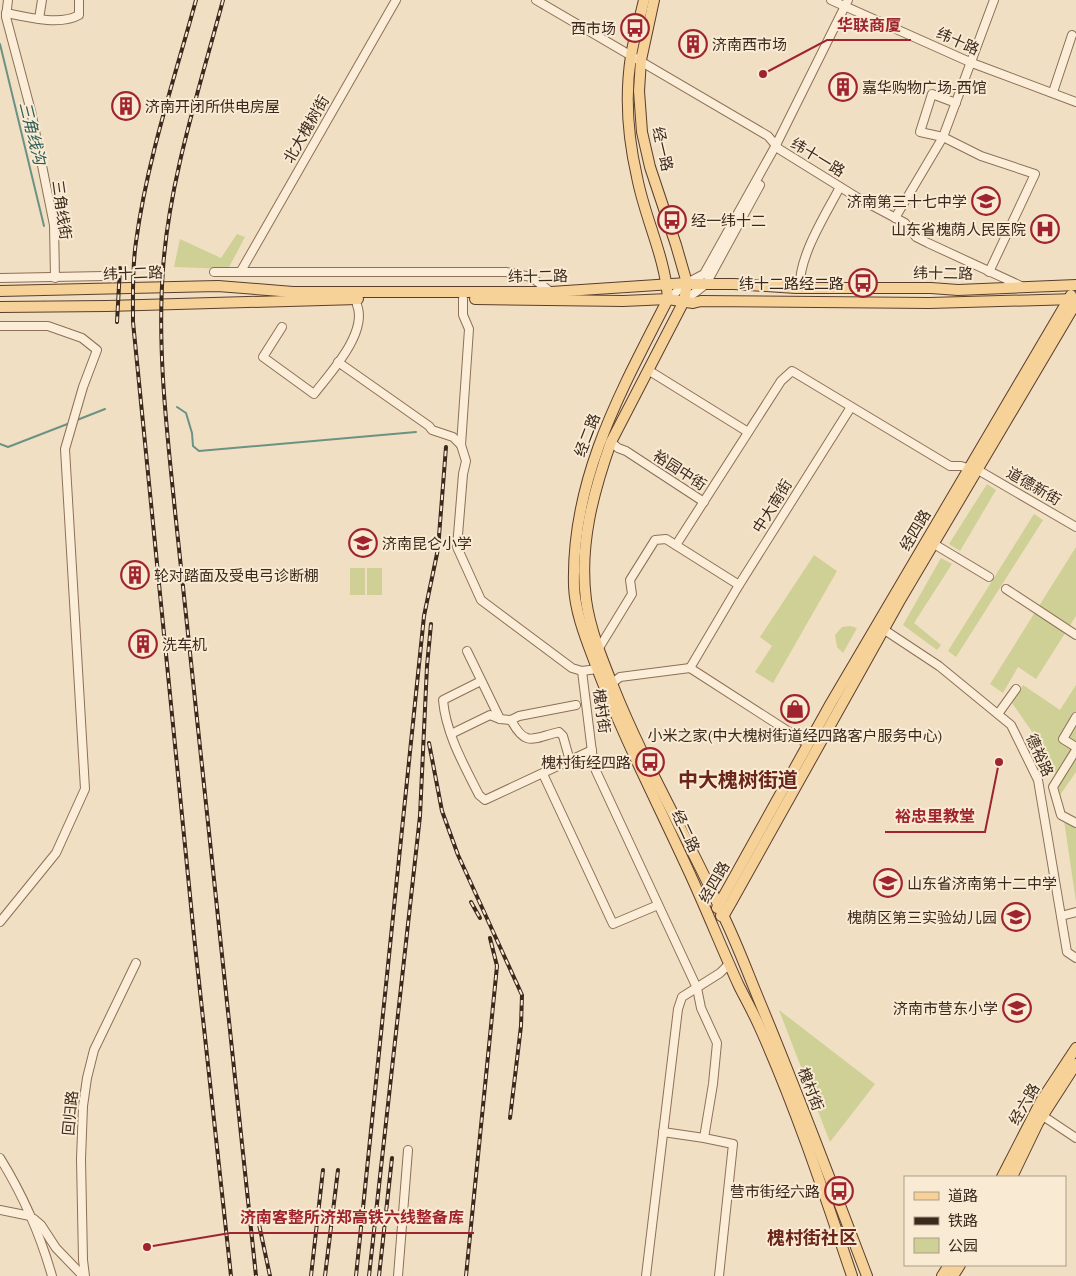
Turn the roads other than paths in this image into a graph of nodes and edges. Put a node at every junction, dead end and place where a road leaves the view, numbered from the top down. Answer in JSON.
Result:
{"nodes":[{"id":1,"x":8,"y":0,"type":"edge"},
{"id":2,"x":42,"y":0,"type":"edge"},
{"id":3,"x":79,"y":0,"type":"edge"},
{"id":4,"x":396,"y":0,"type":"edge"},
{"id":5,"x":536,"y":0,"type":"edge"},
{"id":6,"x":644,"y":0,"type":"edge"},
{"id":7,"x":654,"y":0,"type":"edge"},
{"id":8,"x":831,"y":0,"type":"edge"},
{"id":9,"x":852,"y":0,"type":"edge"},
{"id":10,"x":994,"y":0,"type":"edge"},
{"id":11,"x":848,"y":5,"type":"edge"},
{"id":12,"x":6,"y":13,"type":"junction"},
{"id":13,"x":40,"y":19,"type":"junction"},
{"id":14,"x":1072,"y":35,"type":"dead end"},
{"id":15,"x":631,"y":55,"type":"junction"},
{"id":16,"x":641,"y":60,"type":"junction"},
{"id":17,"x":972,"y":63,"type":"junction"},
{"id":18,"x":1053,"y":92,"type":"junction"},
{"id":19,"x":1076,"y":102,"type":"edge"},
{"id":20,"x":956,"y":103,"type":"junction"},
{"id":21,"x":943,"y":137,"type":"junction"},
{"id":22,"x":778,"y":147,"type":"junction"},
{"id":23,"x":840,"y":187,"type":"junction"},
{"id":24,"x":895,"y":218,"type":"junction"},
{"id":25,"x":241,"y":271,"type":"junction"},
{"id":26,"x":214,"y":272,"type":"dead end"},
{"id":27,"x":989,"y":272,"type":"junction"},
{"id":28,"x":104,"y":276,"type":"dead end"},
{"id":29,"x":0,"y":278,"type":"edge"},
{"id":30,"x":55,"y":278,"type":"junction"},
{"id":31,"x":687,"y":283,"type":"junction"},
{"id":32,"x":667,"y":284,"type":"junction"},
{"id":33,"x":706,"y":284,"type":"junction"},
{"id":34,"x":1076,"y":286,"type":"edge"},
{"id":35,"x":1023,"y":287,"type":"junction"},
{"id":36,"x":800,"y":288,"type":"junction"},
{"id":37,"x":0,"y":291,"type":"edge"},
{"id":38,"x":551,"y":292,"type":"junction"},
{"id":39,"x":463,"y":299,"type":"junction"},
{"id":40,"x":668,"y":299,"type":"junction"},
{"id":41,"x":1074,"y":300,"type":"edge"},
{"id":42,"x":684,"y":301,"type":"junction"},
{"id":43,"x":357,"y":305,"type":"dead end"},
{"id":44,"x":0,"y":307,"type":"edge"},
{"id":45,"x":0,"y":326,"type":"edge"},
{"id":46,"x":282,"y":327,"type":"dead end"},
{"id":47,"x":338,"y":362,"type":"junction"},
{"id":48,"x":648,"y":370,"type":"junction"},
{"id":49,"x":851,"y":407,"type":"junction"},
{"id":50,"x":748,"y":432,"type":"junction"},
{"id":51,"x":611,"y":442,"type":"junction"},
{"id":52,"x":461,"y":445,"type":"junction"},
{"id":53,"x":974,"y":469,"type":"junction"},
{"id":54,"x":704,"y":502,"type":"junction"},
{"id":55,"x":1076,"y":527,"type":"edge"},
{"id":56,"x":934,"y":544,"type":"junction"},
{"id":57,"x":676,"y":545,"type":"junction"},
{"id":58,"x":988,"y":577,"type":"dead end"},
{"id":59,"x":739,"y":585,"type":"junction"},
{"id":60,"x":1006,"y":589,"type":"dead end"},
{"id":61,"x":880,"y":627,"type":"junction"},
{"id":62,"x":1076,"y":635,"type":"edge"},
{"id":63,"x":599,"y":648,"type":"junction"},
{"id":64,"x":467,"y":651,"type":"dead end"},
{"id":65,"x":690,"y":668,"type":"junction"},
{"id":66,"x":597,"y":669,"type":"junction"},
{"id":67,"x":582,"y":671,"type":"junction"},
{"id":68,"x":481,"y":681,"type":"junction"},
{"id":69,"x":611,"y":681,"type":"junction"},
{"id":70,"x":1016,"y":689,"type":"dead end"},
{"id":71,"x":576,"y":705,"type":"dead end"},
{"id":72,"x":998,"y":714,"type":"junction"},
{"id":73,"x":1076,"y":717,"type":"edge"},
{"id":74,"x":500,"y":719,"type":"junction"},
{"id":75,"x":510,"y":720,"type":"junction"},
{"id":76,"x":451,"y":734,"type":"junction"},
{"id":77,"x":808,"y":744,"type":"junction"},
{"id":78,"x":1076,"y":749,"type":"edge"},
{"id":79,"x":592,"y":750,"type":"junction"},
{"id":80,"x":570,"y":761,"type":"junction"},
{"id":81,"x":543,"y":774,"type":"junction"},
{"id":82,"x":1076,"y":824,"type":"edge"},
{"id":83,"x":658,"y":904,"type":"junction"},
{"id":84,"x":719,"y":905,"type":"junction"},
{"id":85,"x":1076,"y":912,"type":"edge"},
{"id":86,"x":724,"y":915,"type":"junction"},
{"id":87,"x":1061,"y":916,"type":"junction"},
{"id":88,"x":710,"y":919,"type":"junction"},
{"id":89,"x":0,"y":922,"type":"edge"},
{"id":90,"x":1076,"y":958,"type":"edge"},
{"id":91,"x":136,"y":963,"type":"dead end"},
{"id":92,"x":729,"y":964,"type":"junction"},
{"id":93,"x":697,"y":988,"type":"junction"},
{"id":94,"x":1076,"y":1048,"type":"edge"},
{"id":95,"x":1076,"y":1064,"type":"edge"},
{"id":96,"x":1043,"y":1116,"type":"junction"},
{"id":97,"x":663,"y":1132,"type":"junction"},
{"id":98,"x":704,"y":1138,"type":"junction"},
{"id":99,"x":1076,"y":1138,"type":"edge"},
{"id":100,"x":408,"y":1150,"type":"dead end"},
{"id":101,"x":0,"y":1158,"type":"edge"},
{"id":102,"x":1003,"y":1176,"type":"edge"},
{"id":103,"x":1013,"y":1176,"type":"edge"},
{"id":104,"x":0,"y":1210,"type":"edge"},
{"id":105,"x":30,"y":1216,"type":"junction"},
{"id":106,"x":52,"y":1276,"type":"edge"},
{"id":107,"x":84,"y":1276,"type":"edge"},
{"id":108,"x":398,"y":1276,"type":"edge"},
{"id":109,"x":646,"y":1276,"type":"edge"},
{"id":110,"x":719,"y":1276,"type":"edge"},
{"id":111,"x":852,"y":1276,"type":"edge"},
{"id":112,"x":867,"y":1276,"type":"edge"}],
"edges":[{"from":1,"to":12,"type":"street","name":"三角线街"},
{"from":2,"to":13,"type":"street"},
{"from":3,"to":13,"type":"street"},
{"from":4,"to":25,"type":"street","name":"北大槐树街"},
{"from":5,"to":15,"type":"street","name":"纬十一路"},
{"from":6,"to":15,"type":"main road","name":"经一路"},
{"from":7,"to":16,"type":"main road","name":"经一路"},
{"from":8,"to":11,"type":"street","name":"纬十路"},
{"from":9,"to":11,"type":"street","name":"经二路"},
{"from":10,"to":17,"type":"street"},
{"from":11,"to":17,"type":"street","name":"纬十路"},
{"from":11,"to":22,"type":"street","name":"经二路"},
{"from":12,"to":13,"type":"street"},
{"from":12,"to":30,"type":"street","name":"三角线街"},
{"from":14,"to":18,"type":"street"},
{"from":15,"to":16,"type":"street","name":"纬十一路"},
{"from":15,"to":32,"type":"main road","name":"经一路"},
{"from":16,"to":22,"type":"street","name":"纬十一路"},
{"from":16,"to":31,"type":"main road","name":"经一路"},
{"from":17,"to":18,"type":"street","name":"纬十路"},
{"from":17,"to":20,"type":"street"},
{"from":18,"to":19,"type":"street","name":"纬十路"},
{"from":20,"to":21,"type":"street"},
{"from":20,"to":21,"type":"street"},
{"from":21,"to":24,"type":"street"},
{"from":21,"to":27,"type":"street"},
{"from":22,"to":23,"type":"street","name":"纬十一路"},
{"from":22,"to":31,"type":"street","name":"经二路"},
{"from":22,"to":33,"type":"street","name":"经二路"},
{"from":23,"to":24,"type":"street","name":"纬十一路"},
{"from":23,"to":36,"type":"street"},
{"from":24,"to":27,"type":"street","name":"纬十一路"},
{"from":25,"to":26,"type":"street"},
{"from":25,"to":38,"type":"street"},
{"from":27,"to":35,"type":"street","name":"纬十一路"},
{"from":28,"to":30,"type":"street"},
{"from":29,"to":30,"type":"street"},
{"from":31,"to":32,"type":"main road","name":"纬十二路"},
{"from":31,"to":33,"type":"main road","name":"纬十二路"},
{"from":31,"to":40,"type":"street","name":"经二路"},
{"from":31,"to":42,"type":"main road","name":"经一路"},
{"from":32,"to":38,"type":"main road","name":"纬十二路"},
{"from":32,"to":40,"type":"main road","name":"经一路"},
{"from":33,"to":36,"type":"main road","name":"纬十二路"},
{"from":33,"to":42,"type":"street","name":"经二路"},
{"from":34,"to":35,"type":"main road","name":"纬十二路"},
{"from":34,"to":41,"type":"main road","name":"经四路"},
{"from":35,"to":36,"type":"main road","name":"纬十二路"},
{"from":37,"to":38,"type":"main road","name":"纬十二路"},
{"from":39,"to":40,"type":"main road","name":"纬十二路"},
{"from":39,"to":44,"type":"main road","name":"纬十二路"},
{"from":39,"to":52,"type":"street"},
{"from":40,"to":42,"type":"main road","name":"纬十二路"},
{"from":40,"to":66,"type":"main road","name":"经二路"},
{"from":41,"to":42,"type":"main road","name":"纬十二路"},
{"from":41,"to":53,"type":"main road","name":"经四路"},
{"from":42,"to":48,"type":"main road","name":"经二路"},
{"from":43,"to":47,"type":"street"},
{"from":45,"to":89,"type":"street"},
{"from":46,"to":47,"type":"street"},
{"from":47,"to":52,"type":"street"},
{"from":48,"to":50,"type":"street"},
{"from":48,"to":51,"type":"main road","name":"经二路"},
{"from":49,"to":50,"type":"street"},
{"from":49,"to":53,"type":"street"},
{"from":49,"to":59,"type":"street","name":"中大南街"},
{"from":50,"to":54,"type":"street"},
{"from":51,"to":54,"type":"street","name":"裕园中街"},
{"from":51,"to":63,"type":"main road","name":"经二路"},
{"from":52,"to":67,"type":"street"},
{"from":53,"to":55,"type":"street","name":"道德新街"},
{"from":53,"to":56,"type":"main road","name":"经四路"},
{"from":53,"to":61,"type":"main road","name":"经四路"},
{"from":54,"to":57,"type":"street","name":"裕园中街"},
{"from":56,"to":58,"type":"street"},
{"from":56,"to":61,"type":"main road","name":"经四路"},
{"from":57,"to":59,"type":"street"},
{"from":57,"to":63,"type":"street"},
{"from":59,"to":65,"type":"street","name":"中大南街"},
{"from":60,"to":62,"type":"street"},
{"from":61,"to":72,"type":"street","name":"德裕路"},
{"from":61,"to":77,"type":"main road","name":"经四路"},
{"from":61,"to":86,"type":"main road","name":"经四路"},
{"from":63,"to":69,"type":"main road","name":"经二路"},
{"from":64,"to":68,"type":"street"},
{"from":65,"to":69,"type":"street"},
{"from":65,"to":77,"type":"street"},
{"from":66,"to":67,"type":"street","name":"槐村街"},
{"from":66,"to":88,"type":"main road","name":"经二路"},
{"from":67,"to":79,"type":"street","name":"槐村街"},
{"from":68,"to":74,"type":"street"},
{"from":68,"to":76,"type":"street"},
{"from":69,"to":84,"type":"main road","name":"经二路"},
{"from":70,"to":72,"type":"street"},
{"from":71,"to":75,"type":"street"},
{"from":72,"to":87,"type":"street","name":"德裕路"},
{"from":73,"to":78,"type":"street"},
{"from":74,"to":75,"type":"street"},
{"from":74,"to":76,"type":"street"},
{"from":75,"to":80,"type":"street"},
{"from":76,"to":81,"type":"street"},
{"from":77,"to":84,"type":"main road","name":"经四路"},
{"from":78,"to":82,"type":"street"},
{"from":79,"to":80,"type":"street"},
{"from":79,"to":83,"type":"street","name":"槐村街"},
{"from":80,"to":81,"type":"street"},
{"from":81,"to":83,"type":"street"},
{"from":83,"to":93,"type":"street","name":"槐村街"},
{"from":84,"to":86,"type":"main road","name":"经二路"},
{"from":84,"to":88,"type":"main road","name":"经四路"},
{"from":85,"to":87,"type":"street"},
{"from":86,"to":88,"type":"main road","name":"经四路"},
{"from":86,"to":112,"type":"main road","name":"槐村街"},
{"from":87,"to":90,"type":"street","name":"德裕路"},
{"from":88,"to":92,"type":"main road","name":"槐村街"},
{"from":91,"to":107,"type":"street","name":"回归路"},
{"from":92,"to":93,"type":"street"},
{"from":92,"to":111,"type":"main road","name":"槐村街"},
{"from":93,"to":97,"type":"street"},
{"from":93,"to":98,"type":"street","name":"槐村街"},
{"from":94,"to":102,"type":"main road","name":"经六路"},
{"from":95,"to":96,"type":"main road","name":"经六路"},
{"from":96,"to":99,"type":"street"},
{"from":96,"to":103,"type":"main road","name":"经六路"},
{"from":97,"to":98,"type":"street"},
{"from":97,"to":109,"type":"street"},
{"from":98,"to":110,"type":"street"},
{"from":100,"to":108,"type":"street"},
{"from":101,"to":105,"type":"street"},
{"from":104,"to":105,"type":"street"},
{"from":105,"to":106,"type":"street"},
{"from":105,"to":107,"type":"street"}]}
